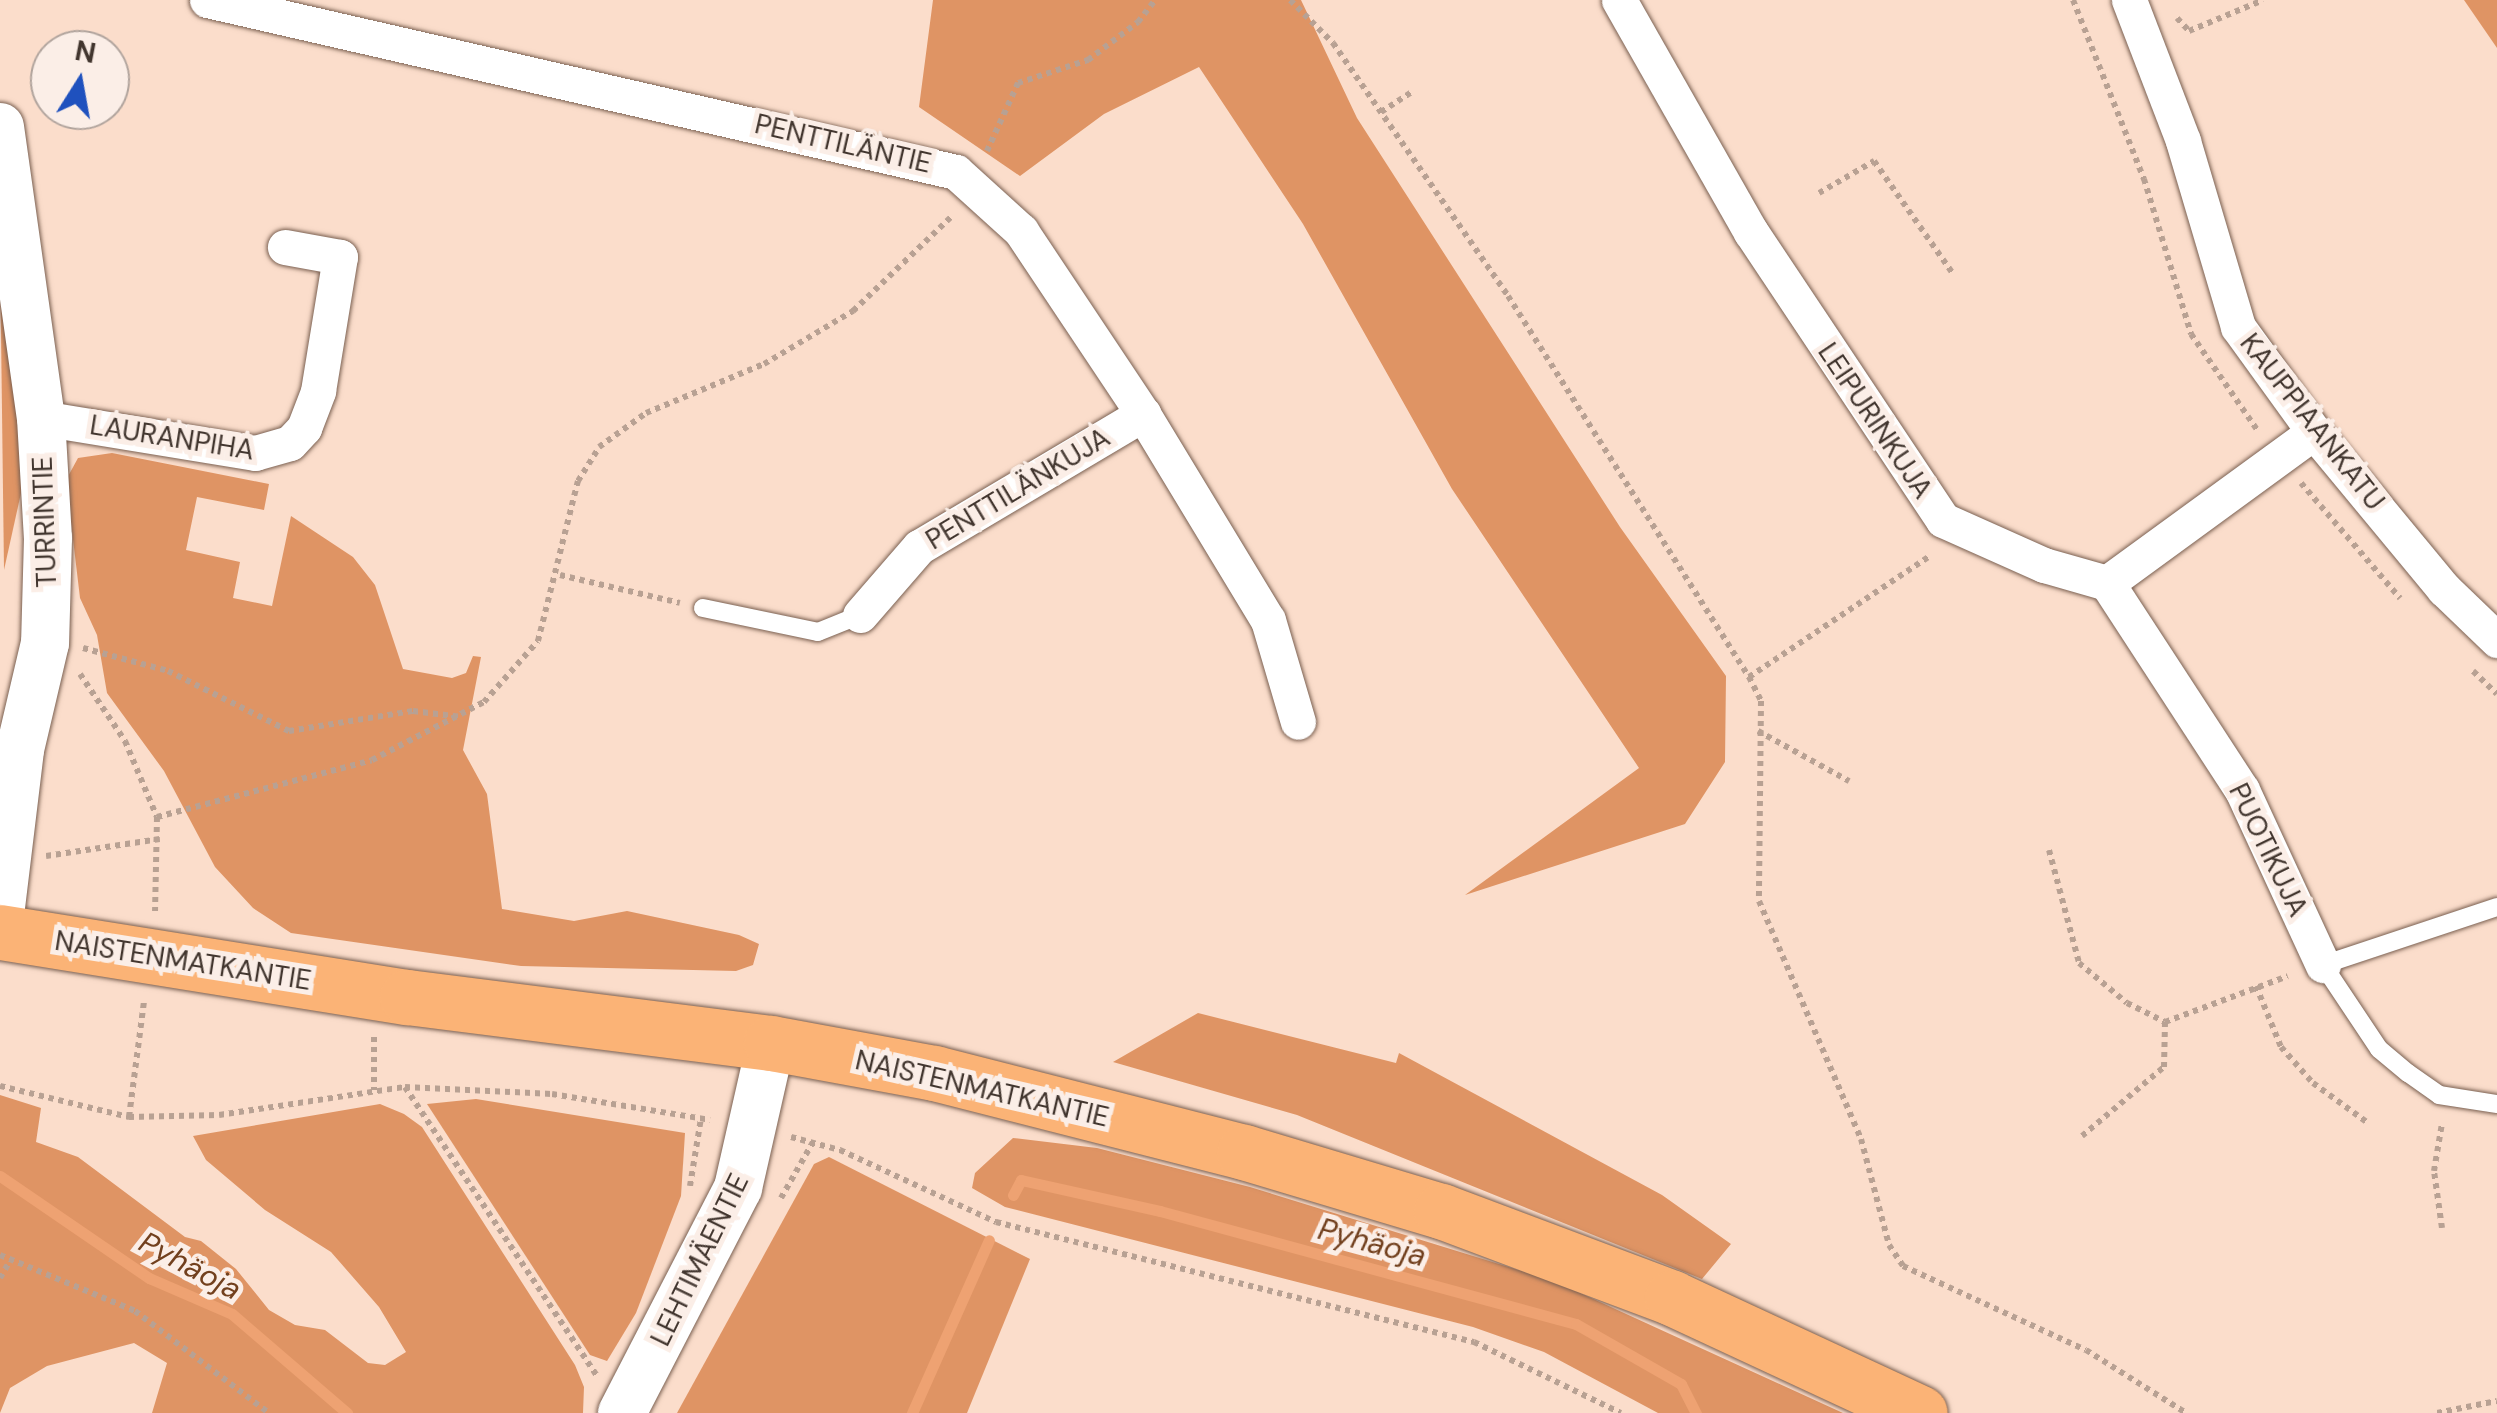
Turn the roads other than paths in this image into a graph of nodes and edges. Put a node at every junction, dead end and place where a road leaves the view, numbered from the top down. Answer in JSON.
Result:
{"nodes":[{"id":1,"x":206,"y":0,"type":"edge"},
{"id":2,"x":1619,"y":0,"type":"edge"},
{"id":3,"x":2128,"y":0,"type":"edge"},
{"id":4,"x":0,"y":127,"type":"edge"},
{"id":5,"x":285,"y":247,"type":"dead end"},
{"id":6,"x":1142,"y":414,"type":"junction"},
{"id":7,"x":40,"y":418,"type":"junction"},
{"id":8,"x":2314,"y":432,"type":"junction"},
{"id":9,"x":2107,"y":583,"type":"junction"},
{"id":10,"x":703,"y":608,"type":"road end"},
{"id":11,"x":860,"y":615,"type":"joint"},
{"id":12,"x":2497,"y":640,"type":"edge"},
{"id":13,"x":1298,"y":722,"type":"dead end"},
{"id":14,"x":10,"y":748,"type":"edge"},
{"id":15,"x":2497,"y":907,"type":"edge"},
{"id":16,"x":0,"y":916,"type":"edge"},
{"id":17,"x":0,"y":932,"type":"edge"},
{"id":18,"x":2323,"y":965,"type":"junction"},
{"id":19,"x":771,"y":1042,"type":"junction"},
{"id":20,"x":2497,"y":1104,"type":"edge"},
{"id":21,"x":615,"y":1402,"type":"edge"},
{"id":22,"x":1920,"y":1413,"type":"edge"}],
"edges":[{"from":1,"to":6,"type":"street","name":"PENTTILÄNTIE"},
{"from":2,"to":9,"type":"street","name":"LEIPURINKUJA"},
{"from":3,"to":8,"type":"street","name":"KAUPPIAANKATU"},
{"from":4,"to":7,"type":"street","name":"TURRINTIE"},
{"from":5,"to":7,"type":"street","name":"LAURANPIHA"},
{"from":6,"to":11,"type":"street","name":"PENTTILÄNKUJA"},
{"from":6,"to":13,"type":"street","name":"PENTTILÄNTIE"},
{"from":7,"to":14,"type":"street","name":"TURRINTIE"},
{"from":8,"to":9,"type":"street"},
{"from":8,"to":12,"type":"street","name":"KAUPPIAANKATU"},
{"from":9,"to":18,"type":"street","name":"PUOTIKUJA"},
{"from":10,"to":11,"type":"lane"},
{"from":14,"to":16,"type":"street","name":"TURRINTIE"},
{"from":15,"to":18,"type":"lane"},
{"from":17,"to":19,"type":"main road","name":"NAISTENMATKANTIE"},
{"from":18,"to":20,"type":"lane"},
{"from":19,"to":21,"type":"street","name":"LEHTIMÄENTIE"},
{"from":19,"to":22,"type":"main road","name":"NAISTENMATKANTIE"}]}
